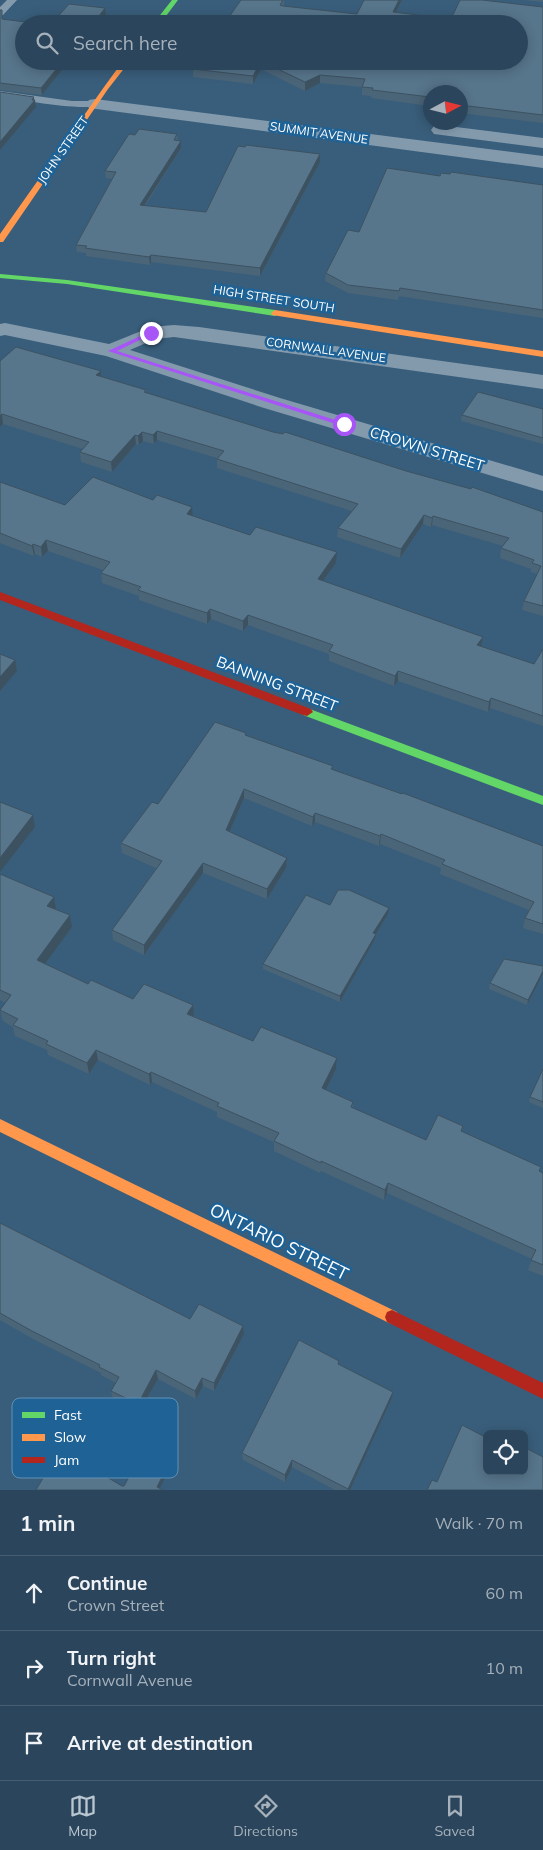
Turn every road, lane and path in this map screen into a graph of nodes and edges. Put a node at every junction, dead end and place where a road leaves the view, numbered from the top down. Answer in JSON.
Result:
{"nodes":[{"id":1,"x":12,"y":0,"type":"edge"},
{"id":2,"x":175,"y":0,"type":"edge"},
{"id":3,"x":0,"y":13,"type":"edge"},
{"id":4,"x":163,"y":15,"type":"edge"},
{"id":5,"x":120,"y":70,"type":"edge"},
{"id":6,"x":106,"y":88,"type":"junction"},
{"id":7,"x":124,"y":90,"type":"dead end"},
{"id":8,"x":0,"y":94,"type":"edge"},
{"id":9,"x":95,"y":104,"type":"junction"},
{"id":10,"x":443,"y":130,"type":"edge"},
{"id":11,"x":543,"y":142,"type":"edge"},
{"id":12,"x":543,"y":162,"type":"edge"},
{"id":13,"x":0,"y":240,"type":"edge"},
{"id":14,"x":0,"y":276,"type":"edge"},
{"id":15,"x":0,"y":330,"type":"edge"},
{"id":16,"x":111,"y":351,"type":"junction"},
{"id":17,"x":543,"y":354,"type":"edge"},
{"id":18,"x":543,"y":382,"type":"edge"},
{"id":19,"x":543,"y":484,"type":"edge"},
{"id":20,"x":0,"y":596,"type":"edge"},
{"id":21,"x":543,"y":801,"type":"edge"},
{"id":22,"x":0,"y":1125,"type":"edge"},
{"id":23,"x":543,"y":1392,"type":"edge"}],
"edges":[{"from":1,"to":3,"type":"lane"},
{"from":2,"to":4,"type":"street"},
{"from":5,"to":6,"type":"street","name":"JOHN STREET"},
{"from":6,"to":7,"type":"street"},
{"from":6,"to":9,"type":"street","name":"JOHN STREET"},
{"from":8,"to":9,"type":"lane"},
{"from":9,"to":12,"type":"street","name":"SUMMIT AVENUE"},
{"from":9,"to":13,"type":"street","name":"JOHN STREET"},
{"from":10,"to":11,"type":"street"},
{"from":14,"to":17,"type":"street","name":"HIGH STREET SOUTH"},
{"from":15,"to":16,"type":"street"},
{"from":16,"to":18,"type":"street","name":"CORNWALL AVENUE"},
{"from":16,"to":19,"type":"street","name":"CROWN STREET"},
{"from":20,"to":21,"type":"street","name":"BANNING STREET"},
{"from":22,"to":23,"type":"street","name":"ONTARIO STREET"}]}
